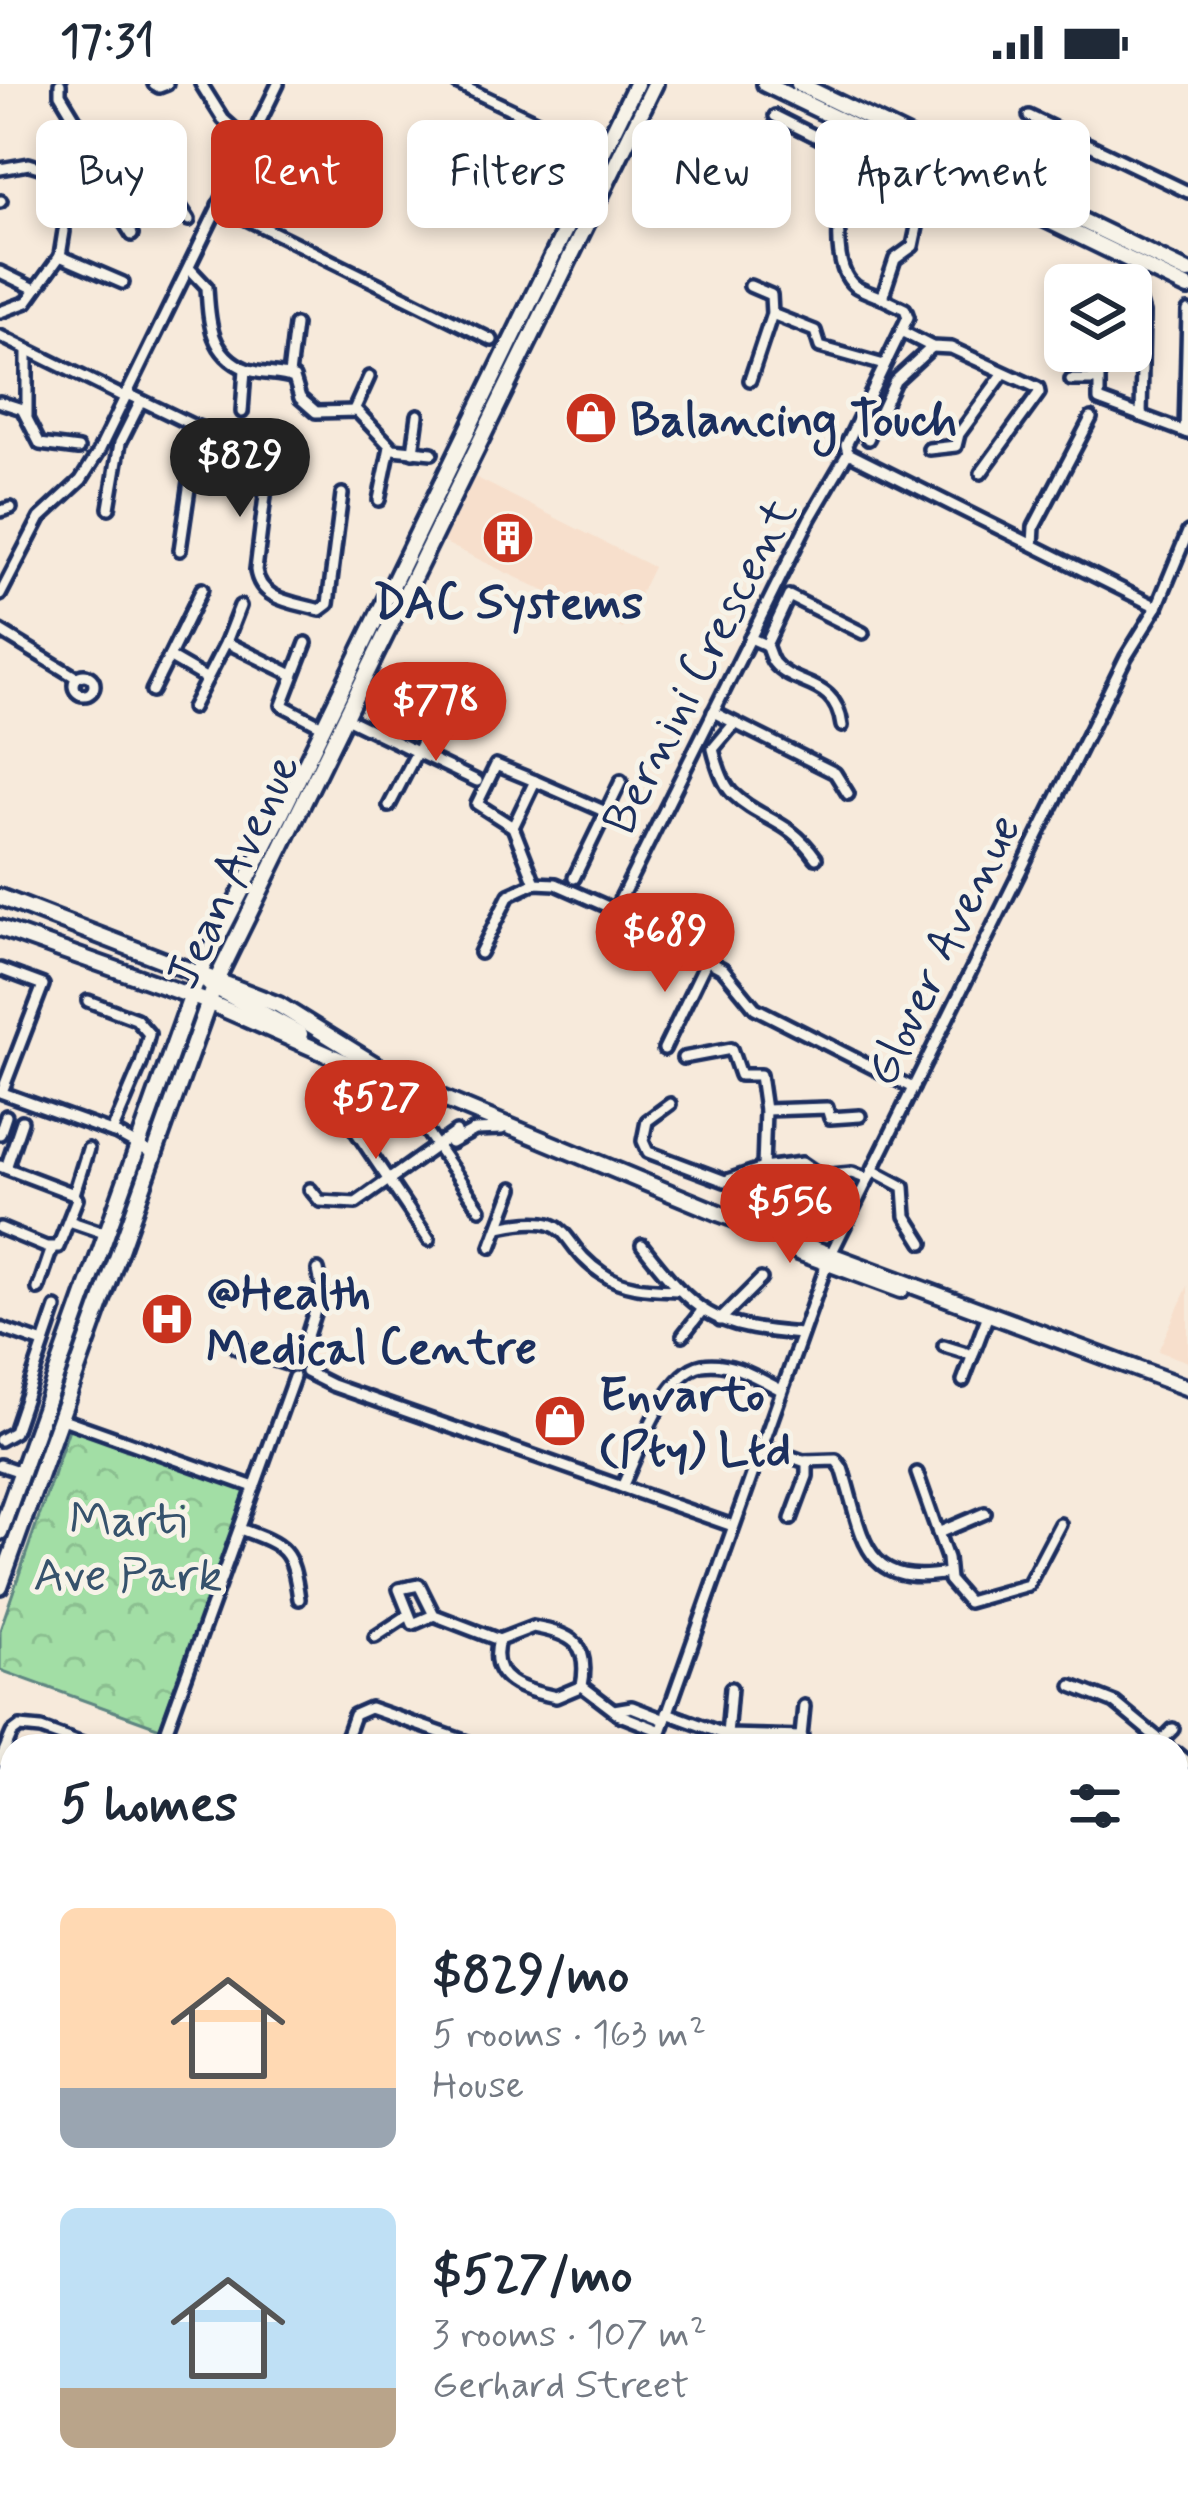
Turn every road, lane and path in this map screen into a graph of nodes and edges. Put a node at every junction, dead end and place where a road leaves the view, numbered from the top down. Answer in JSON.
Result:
{"nodes":[{"id":1,"x":60,"y":84,"type":"edge"},
{"id":2,"x":154,"y":84,"type":"edge"},
{"id":3,"x":167,"y":84,"type":"edge"},
{"id":4,"x":201,"y":84,"type":"edge"},
{"id":5,"x":278,"y":84,"type":"edge"},
{"id":6,"x":458,"y":84,"type":"edge"},
{"id":7,"x":636,"y":84,"type":"edge"},
{"id":8,"x":655,"y":84,"type":"edge"},
{"id":9,"x":765,"y":84,"type":"edge"},
{"id":10,"x":799,"y":84,"type":"edge"},
{"id":11,"x":775,"y":116,"type":"dead end"},
{"id":12,"x":1029,"y":116,"type":"dead end"},
{"id":13,"x":76,"y":120,"type":"edge"},
{"id":14,"x":225,"y":120,"type":"edge"},
{"id":15,"x":260,"y":120,"type":"edge"},
{"id":16,"x":533,"y":120,"type":"edge"},
{"id":17,"x":837,"y":120,"type":"edge"},
{"id":18,"x":815,"y":136,"type":"edge"},
{"id":19,"x":36,"y":166,"type":"edge"},
{"id":20,"x":0,"y":169,"type":"edge"},
{"id":21,"x":1188,"y":191,"type":"edge"},
{"id":22,"x":187,"y":217,"type":"edge"},
{"id":23,"x":189,"y":220,"type":"dead end"},
{"id":24,"x":211,"y":220,"type":"edge"},
{"id":25,"x":128,"y":228,"type":"edge"},
{"id":26,"x":265,"y":228,"type":"edge"},
{"id":27,"x":839,"y":228,"type":"edge"},
{"id":28,"x":917,"y":228,"type":"edge"},
{"id":29,"x":1060,"y":228,"type":"edge"},
{"id":30,"x":64,"y":231,"type":"dead end"},
{"id":31,"x":584,"y":231,"type":"junction"},
{"id":32,"x":132,"y":235,"type":"dead end"},
{"id":33,"x":60,"y":256,"type":"junction"},
{"id":34,"x":189,"y":268,"type":"junction"},
{"id":35,"x":0,"y":272,"type":"edge"},
{"id":36,"x":1188,"y":272,"type":"edge"},
{"id":37,"x":544,"y":278,"type":"junction"},
{"id":38,"x":123,"y":283,"type":"dead end"},
{"id":39,"x":750,"y":286,"type":"dead end"},
{"id":40,"x":1188,"y":288,"type":"edge"},
{"id":41,"x":35,"y":289,"type":"junction"},
{"id":42,"x":882,"y":298,"type":"junction"},
{"id":43,"x":1188,"y":311,"type":"edge"},
{"id":44,"x":0,"y":312,"type":"edge"},
{"id":45,"x":772,"y":314,"type":"junction"},
{"id":46,"x":295,"y":325,"type":"dead end"},
{"id":47,"x":902,"y":332,"type":"junction"},
{"id":48,"x":0,"y":336,"type":"edge"},
{"id":49,"x":492,"y":340,"type":"dead end"},
{"id":50,"x":932,"y":347,"type":"junction"},
{"id":51,"x":27,"y":350,"type":"junction"},
{"id":52,"x":884,"y":365,"type":"junction"},
{"id":53,"x":245,"y":369,"type":"junction"},
{"id":54,"x":1098,"y":372,"type":"edge"},
{"id":55,"x":1142,"y":372,"type":"edge"},
{"id":56,"x":1003,"y":374,"type":"junction"},
{"id":57,"x":289,"y":375,"type":"junction"},
{"id":58,"x":369,"y":377,"type":"dead end"},
{"id":59,"x":749,"y":380,"type":"dead end"},
{"id":60,"x":1071,"y":380,"type":"dead end"},
{"id":61,"x":1098,"y":380,"type":"junction"},
{"id":62,"x":125,"y":395,"type":"junction"},
{"id":63,"x":141,"y":401,"type":"junction"},
{"id":64,"x":0,"y":402,"type":"edge"},
{"id":65,"x":354,"y":410,"type":"junction"},
{"id":66,"x":242,"y":412,"type":"dead end"},
{"id":67,"x":418,"y":415,"type":"dead end"},
{"id":68,"x":1141,"y":416,"type":"junction"},
{"id":69,"x":1091,"y":418,"type":"dead end"},
{"id":70,"x":27,"y":419,"type":"junction"},
{"id":71,"x":198,"y":428,"type":"junction"},
{"id":72,"x":1187,"y":433,"type":"edge"},
{"id":73,"x":868,"y":439,"type":"dead end"},
{"id":74,"x":390,"y":447,"type":"junction"},
{"id":75,"x":78,"y":448,"type":"dead end"},
{"id":76,"x":928,"y":449,"type":"dead end"},
{"id":77,"x":412,"y":452,"type":"junction"},
{"id":78,"x":848,"y":453,"type":"junction"},
{"id":79,"x":432,"y":454,"type":"dead end"},
{"id":80,"x":981,"y":473,"type":"dead end"},
{"id":81,"x":342,"y":494,"type":"dead end"},
{"id":82,"x":380,"y":500,"type":"dead end"},
{"id":83,"x":109,"y":508,"type":"dead end"},
{"id":84,"x":1188,"y":532,"type":"edge"},
{"id":85,"x":1033,"y":544,"type":"junction"},
{"id":86,"x":1185,"y":545,"type":"edge"},
{"id":87,"x":180,"y":550,"type":"dead end"},
{"id":88,"x":202,"y":589,"type":"dead end"},
{"id":89,"x":0,"y":596,"type":"edge"},
{"id":90,"x":240,"y":606,"type":"dead end"},
{"id":91,"x":1157,"y":607,"type":"junction"},
{"id":92,"x":0,"y":632,"type":"edge"},
{"id":93,"x":863,"y":633,"type":"dead end"},
{"id":94,"x":750,"y":638,"type":"junction"},
{"id":95,"x":226,"y":642,"type":"junction"},
{"id":96,"x":306,"y":643,"type":"dead end"},
{"id":97,"x":766,"y":645,"type":"junction"},
{"id":98,"x":169,"y":656,"type":"junction"},
{"id":99,"x":293,"y":674,"type":"junction"},
{"id":100,"x":77,"y":678,"type":"dead end"},
{"id":101,"x":207,"y":679,"type":"junction"},
{"id":102,"x":152,"y":691,"type":"dead end"},
{"id":103,"x":358,"y":693,"type":"junction"},
{"id":104,"x":443,"y":701,"type":"dead end"},
{"id":105,"x":192,"y":708,"type":"dead end"},
{"id":106,"x":713,"y":712,"type":"junction"},
{"id":107,"x":346,"y":718,"type":"junction"},
{"id":108,"x":734,"y":724,"type":"junction"},
{"id":109,"x":322,"y":726,"type":"junction"},
{"id":110,"x":842,"y":726,"type":"dead end"},
{"id":111,"x":416,"y":753,"type":"junction"},
{"id":112,"x":477,"y":781,"type":"dead end"},
{"id":113,"x":535,"y":781,"type":"junction"},
{"id":114,"x":621,"y":781,"type":"dead end"},
{"id":115,"x":848,"y":794,"type":"dead end"},
{"id":116,"x":289,"y":797,"type":"junction"},
{"id":117,"x":389,"y":806,"type":"dead end"},
{"id":118,"x":606,"y":812,"type":"junction"},
{"id":119,"x":513,"y":827,"type":"junction"},
{"id":120,"x":816,"y":858,"type":"dead end"},
{"id":121,"x":574,"y":878,"type":"dead end"},
{"id":122,"x":535,"y":883,"type":"junction"},
{"id":123,"x":0,"y":897,"type":"edge"},
{"id":124,"x":615,"y":910,"type":"junction"},
{"id":125,"x":0,"y":928,"type":"edge"},
{"id":126,"x":480,"y":953,"type":"dead end"},
{"id":127,"x":706,"y":960,"type":"junction"},
{"id":128,"x":0,"y":969,"type":"edge"},
{"id":129,"x":200,"y":972,"type":"junction"},
{"id":130,"x":213,"y":990,"type":"junction"},
{"id":131,"x":191,"y":996,"type":"junction"},
{"id":132,"x":88,"y":1001,"type":"dead end"},
{"id":133,"x":664,"y":1049,"type":"dead end"},
{"id":134,"x":683,"y":1058,"type":"dead end"},
{"id":135,"x":913,"y":1088,"type":"junction"},
{"id":136,"x":1,"y":1092,"type":"edge"},
{"id":137,"x":670,"y":1104,"type":"dead end"},
{"id":138,"x":451,"y":1107,"type":"junction"},
{"id":139,"x":765,"y":1110,"type":"junction"},
{"id":140,"x":6,"y":1116,"type":"dead end"},
{"id":141,"x":860,"y":1116,"type":"dead end"},
{"id":142,"x":22,"y":1121,"type":"dead end"},
{"id":143,"x":425,"y":1129,"type":"dead end"},
{"id":144,"x":502,"y":1129,"type":"junction"},
{"id":145,"x":355,"y":1130,"type":"dead end"},
{"id":146,"x":112,"y":1132,"type":"junction"},
{"id":147,"x":0,"y":1134,"type":"edge"},
{"id":148,"x":459,"y":1134,"type":"junction"},
{"id":149,"x":138,"y":1147,"type":"junction"},
{"id":150,"x":88,"y":1149,"type":"dead end"},
{"id":151,"x":436,"y":1149,"type":"junction"},
{"id":152,"x":155,"y":1155,"type":"junction"},
{"id":153,"x":3,"y":1167,"type":"edge"},
{"id":154,"x":763,"y":1168,"type":"junction"},
{"id":155,"x":870,"y":1174,"type":"junction"},
{"id":156,"x":389,"y":1180,"type":"junction"},
{"id":157,"x":513,"y":1188,"type":"dead end"},
{"id":158,"x":310,"y":1189,"type":"dead end"},
{"id":159,"x":74,"y":1194,"type":"junction"},
{"id":160,"x":480,"y":1209,"type":"dead end"},
{"id":161,"x":69,"y":1220,"type":"junction"},
{"id":162,"x":499,"y":1227,"type":"junction"},
{"id":163,"x":0,"y":1228,"type":"edge"},
{"id":164,"x":107,"y":1234,"type":"junction"},
{"id":165,"x":429,"y":1240,"type":"dead end"},
{"id":166,"x":922,"y":1244,"type":"dead end"},
{"id":167,"x":642,"y":1245,"type":"dead end"},
{"id":168,"x":491,"y":1247,"type":"dead end"},
{"id":169,"x":52,"y":1248,"type":"junction"},
{"id":170,"x":829,"y":1259,"type":"junction"},
{"id":171,"x":318,"y":1270,"type":"dead end"},
{"id":172,"x":761,"y":1279,"type":"dead end"},
{"id":173,"x":38,"y":1289,"type":"dead end"},
{"id":174,"x":677,"y":1290,"type":"junction"},
{"id":175,"x":56,"y":1308,"type":"dead end"},
{"id":176,"x":701,"y":1312,"type":"junction"},
{"id":177,"x":720,"y":1320,"type":"junction"},
{"id":178,"x":986,"y":1320,"type":"junction"},
{"id":179,"x":0,"y":1328,"type":"edge"},
{"id":180,"x":801,"y":1334,"type":"junction"},
{"id":181,"x":683,"y":1335,"type":"dead end"},
{"id":182,"x":43,"y":1343,"type":"junction"},
{"id":183,"x":944,"y":1346,"type":"dead end"},
{"id":184,"x":236,"y":1348,"type":"dead end"},
{"id":185,"x":973,"y":1355,"type":"junction"},
{"id":186,"x":299,"y":1369,"type":"junction"},
{"id":187,"x":963,"y":1382,"type":"dead end"},
{"id":188,"x":781,"y":1390,"type":"junction"},
{"id":189,"x":1188,"y":1390,"type":"edge"},
{"id":190,"x":60,"y":1418,"type":"junction"},
{"id":191,"x":0,"y":1440,"type":"edge"},
{"id":192,"x":761,"y":1446,"type":"junction"},
{"id":193,"x":807,"y":1461,"type":"junction"},
{"id":194,"x":0,"y":1465,"type":"edge"},
{"id":195,"x":21,"y":1472,"type":"junction"},
{"id":196,"x":917,"y":1472,"type":"dead end"},
{"id":197,"x":254,"y":1486,"type":"junction"},
{"id":198,"x":622,"y":1487,"type":"junction"},
{"id":199,"x":985,"y":1513,"type":"dead end"},
{"id":200,"x":791,"y":1519,"type":"dead end"},
{"id":201,"x":1060,"y":1524,"type":"dead end"},
{"id":202,"x":733,"y":1526,"type":"junction"},
{"id":203,"x":240,"y":1529,"type":"junction"},
{"id":204,"x":0,"y":1532,"type":"edge"},
{"id":205,"x":938,"y":1532,"type":"junction"},
{"id":206,"x":947,"y":1573,"type":"junction"},
{"id":207,"x":0,"y":1586,"type":"edge"},
{"id":208,"x":299,"y":1599,"type":"dead end"},
{"id":209,"x":434,"y":1615,"type":"junction"},
{"id":210,"x":407,"y":1616,"type":"junction"},
{"id":211,"x":375,"y":1637,"type":"dead end"},
{"id":212,"x":499,"y":1640,"type":"junction"},
{"id":213,"x":582,"y":1686,"type":"junction"},
{"id":214,"x":1072,"y":1686,"type":"dead end"},
{"id":215,"x":731,"y":1688,"type":"dead end"},
{"id":216,"x":804,"y":1706,"type":"dead end"},
{"id":217,"x":664,"y":1721,"type":"junction"},
{"id":218,"x":1173,"y":1729,"type":"dead end"},
{"id":219,"x":12,"y":1734,"type":"edge"},
{"id":220,"x":55,"y":1734,"type":"edge"},
{"id":221,"x":165,"y":1734,"type":"edge"},
{"id":222,"x":347,"y":1734,"type":"edge"},
{"id":223,"x":445,"y":1734,"type":"edge"},
{"id":224,"x":660,"y":1734,"type":"edge"},
{"id":225,"x":721,"y":1734,"type":"joint"},
{"id":226,"x":802,"y":1734,"type":"edge"},
{"id":227,"x":1150,"y":1734,"type":"edge"},
{"id":228,"x":1169,"y":1734,"type":"edge"}],
"edges":[{"from":1,"to":13,"type":"street"},
{"from":2,"to":3,"type":"street"},
{"from":4,"to":14,"type":"street"},
{"from":5,"to":15,"type":"street"},
{"from":6,"to":16,"type":"street"},
{"from":7,"to":37,"type":"main road","name":"Jean Avenue"},
{"from":8,"to":31,"type":"main road","name":"Jean Avenue"},
{"from":9,"to":17,"type":"main road"},
{"from":10,"to":36,"type":"main road"},
{"from":11,"to":18,"type":"street"},
{"from":12,"to":21,"type":"street"},
{"from":19,"to":20,"type":"street"},
{"from":22,"to":23,"type":"street"},
{"from":24,"to":34,"type":"street"},
{"from":25,"to":32,"type":"street"},
{"from":26,"to":49,"type":"street"},
{"from":27,"to":42,"type":"street"},
{"from":28,"to":42,"type":"street"},
{"from":29,"to":40,"type":"main road"},
{"from":30,"to":33,"type":"street"},
{"from":31,"to":37,"type":"main road"},
{"from":31,"to":103,"type":"main road","name":"Jean Avenue"},
{"from":33,"to":38,"type":"street"},
{"from":33,"to":41,"type":"street"},
{"from":34,"to":53,"type":"street"},
{"from":34,"to":62,"type":"street"},
{"from":35,"to":41,"type":"street"},
{"from":37,"to":109,"type":"main road","name":"Jean Avenue"},
{"from":39,"to":45,"type":"street"},
{"from":41,"to":44,"type":"street"},
{"from":42,"to":47,"type":"street","name":"Bernini Crescent"},
{"from":43,"to":72,"type":"street"},
{"from":45,"to":52,"type":"street"},
{"from":45,"to":59,"type":"street"},
{"from":46,"to":57,"type":"street"},
{"from":47,"to":50,"type":"street"},
{"from":47,"to":52,"type":"street","name":"Bernini Crescent"},
{"from":48,"to":51,"type":"street"},
{"from":50,"to":56,"type":"street"},
{"from":50,"to":73,"type":"street"},
{"from":51,"to":62,"type":"street"},
{"from":51,"to":70,"type":"street"},
{"from":52,"to":78,"type":"street","name":"Bernini Crescent"},
{"from":53,"to":57,"type":"street"},
{"from":53,"to":66,"type":"street"},
{"from":54,"to":61,"type":"street"},
{"from":55,"to":68,"type":"street"},
{"from":56,"to":76,"type":"street"},
{"from":56,"to":80,"type":"street"},
{"from":57,"to":65,"type":"street"},
{"from":58,"to":65,"type":"street"},
{"from":60,"to":61,"type":"street"},
{"from":61,"to":68,"type":"street"},
{"from":62,"to":63,"type":"street"},
{"from":62,"to":89,"type":"street"},
{"from":63,"to":71,"type":"street"},
{"from":63,"to":83,"type":"street"},
{"from":64,"to":70,"type":"street"},
{"from":65,"to":74,"type":"street"},
{"from":67,"to":77,"type":"street"},
{"from":68,"to":72,"type":"street"},
{"from":69,"to":85,"type":"street"},
{"from":70,"to":75,"type":"street"},
{"from":71,"to":81,"type":"street"},
{"from":71,"to":87,"type":"street"},
{"from":74,"to":77,"type":"street"},
{"from":74,"to":82,"type":"street"},
{"from":77,"to":79,"type":"street"},
{"from":78,"to":85,"type":"street"},
{"from":78,"to":94,"type":"street","name":"Bernini Crescent"},
{"from":84,"to":86,"type":"street","name":"Glover Avenue"},
{"from":85,"to":91,"type":"street"},
{"from":86,"to":91,"type":"street","name":"Glover Avenue"},
{"from":88,"to":98,"type":"street"},
{"from":90,"to":95,"type":"street"},
{"from":91,"to":135,"type":"street","name":"Glover Avenue"},
{"from":92,"to":100,"type":"street"},
{"from":93,"to":97,"type":"street"},
{"from":94,"to":97,"type":"street"},
{"from":94,"to":106,"type":"street","name":"Bernini Crescent"},
{"from":95,"to":99,"type":"street"},
{"from":95,"to":101,"type":"street"},
{"from":96,"to":99,"type":"street"},
{"from":97,"to":110,"type":"street"},
{"from":98,"to":101,"type":"street"},
{"from":98,"to":102,"type":"street"},
{"from":99,"to":109,"type":"street"},
{"from":101,"to":105,"type":"street"},
{"from":103,"to":107,"type":"main road","name":"Jean Avenue"},
{"from":103,"to":116,"type":"main road"},
{"from":104,"to":111,"type":"street"},
{"from":106,"to":108,"type":"street"},
{"from":106,"to":124,"type":"street","name":"Bernini Crescent"},
{"from":107,"to":111,"type":"street"},
{"from":107,"to":130,"type":"main road","name":"Jean Avenue"},
{"from":108,"to":115,"type":"street"},
{"from":108,"to":120,"type":"street"},
{"from":109,"to":116,"type":"main road","name":"Jean Avenue"},
{"from":111,"to":112,"type":"street"},
{"from":111,"to":117,"type":"street"},
{"from":113,"to":118,"type":"street"},
{"from":113,"to":119,"type":"street"},
{"from":113,"to":119,"type":"street"},
{"from":114,"to":118,"type":"street"},
{"from":116,"to":129,"type":"main road","name":"Jean Avenue"},
{"from":118,"to":121,"type":"street"},
{"from":119,"to":122,"type":"street"},
{"from":122,"to":124,"type":"street"},
{"from":122,"to":126,"type":"street"},
{"from":123,"to":129,"type":"main road"},
{"from":124,"to":127,"type":"street"},
{"from":125,"to":131,"type":"main road"},
{"from":127,"to":133,"type":"street"},
{"from":127,"to":135,"type":"street"},
{"from":128,"to":136,"type":"street"},
{"from":129,"to":130,"type":"main road"},
{"from":129,"to":131,"type":"main road","name":"Jean Avenue"},
{"from":130,"to":131,"type":"main road"},
{"from":130,"to":138,"type":"main road"},
{"from":130,"to":152,"type":"main road","name":"Jean Avenue"},
{"from":130,"to":170,"type":"main road"},
{"from":131,"to":149,"type":"main road","name":"Jean Avenue"},
{"from":132,"to":146,"type":"street"},
{"from":134,"to":139,"type":"street"},
{"from":135,"to":155,"type":"street","name":"Glover Avenue"},
{"from":136,"to":146,"type":"street"},
{"from":137,"to":154,"type":"street"},
{"from":138,"to":144,"type":"main road"},
{"from":138,"to":148,"type":"street"},
{"from":139,"to":141,"type":"street"},
{"from":139,"to":154,"type":"street"},
{"from":140,"to":147,"type":"street"},
{"from":142,"to":153,"type":"street"},
{"from":143,"to":151,"type":"street"},
{"from":144,"to":148,"type":"street"},
{"from":144,"to":170,"type":"main road"},
{"from":145,"to":156,"type":"street"},
{"from":146,"to":149,"type":"street"},
{"from":148,"to":151,"type":"street"},
{"from":149,"to":152,"type":"street"},
{"from":149,"to":164,"type":"main road","name":"Jean Avenue"},
{"from":150,"to":159,"type":"street"},
{"from":151,"to":156,"type":"street"},
{"from":151,"to":160,"type":"street"},
{"from":152,"to":190,"type":"main road","name":"Jean Avenue"},
{"from":153,"to":159,"type":"street"},
{"from":154,"to":155,"type":"street"},
{"from":155,"to":166,"type":"street"},
{"from":155,"to":170,"type":"street","name":"Glover Avenue"},
{"from":156,"to":158,"type":"street"},
{"from":156,"to":165,"type":"street"},
{"from":157,"to":162,"type":"street"},
{"from":159,"to":161,"type":"street"},
{"from":161,"to":164,"type":"street"},
{"from":161,"to":169,"type":"street"},
{"from":162,"to":168,"type":"street"},
{"from":162,"to":174,"type":"street"},
{"from":163,"to":169,"type":"street"},
{"from":164,"to":195,"type":"main road","name":"Jean Avenue"},
{"from":167,"to":174,"type":"street"},
{"from":169,"to":173,"type":"street"},
{"from":170,"to":178,"type":"main road"},
{"from":170,"to":180,"type":"street","name":"Glover Avenue"},
{"from":170,"to":189,"type":"main road"},
{"from":171,"to":186,"type":"street"},
{"from":172,"to":177,"type":"street"},
{"from":174,"to":176,"type":"street"},
{"from":175,"to":182,"type":"street"},
{"from":176,"to":177,"type":"street"},
{"from":176,"to":181,"type":"street"},
{"from":177,"to":180,"type":"street"},
{"from":178,"to":185,"type":"street"},
{"from":178,"to":189,"type":"main road"},
{"from":179,"to":182,"type":"street"},
{"from":180,"to":188,"type":"street","name":"Glover Avenue"},
{"from":182,"to":191,"type":"street"},
{"from":183,"to":185,"type":"street"},
{"from":184,"to":186,"type":"street"},
{"from":185,"to":187,"type":"street"},
{"from":186,"to":197,"type":"street"},
{"from":186,"to":198,"type":"street"},
{"from":188,"to":192,"type":"street","name":"Glover Avenue"},
{"from":188,"to":198,"type":"street"},
{"from":190,"to":197,"type":"street"},
{"from":190,"to":207,"type":"main road","name":"Jean Avenue"},
{"from":192,"to":193,"type":"street"},
{"from":192,"to":202,"type":"street","name":"Glover Avenue"},
{"from":193,"to":200,"type":"street"},
{"from":193,"to":206,"type":"street"},
{"from":194,"to":195,"type":"street"},
{"from":195,"to":204,"type":"main road","name":"Jean Avenue"},
{"from":196,"to":205,"type":"street"},
{"from":197,"to":203,"type":"street"},
{"from":198,"to":202,"type":"street"},
{"from":199,"to":205,"type":"street"},
{"from":201,"to":206,"type":"street"},
{"from":202,"to":217,"type":"street","name":"Glover Avenue"},
{"from":203,"to":208,"type":"street"},
{"from":203,"to":221,"type":"street"},
{"from":205,"to":206,"type":"street"},
{"from":209,"to":210,"type":"street"},
{"from":209,"to":210,"type":"street"},
{"from":209,"to":212,"type":"street"},
{"from":210,"to":211,"type":"street"},
{"from":212,"to":213,"type":"street"},
{"from":212,"to":213,"type":"street"},
{"from":213,"to":217,"type":"street"},
{"from":214,"to":227,"type":"street"},
{"from":215,"to":225,"type":"street"},
{"from":216,"to":226,"type":"street"},
{"from":217,"to":224,"type":"street","name":"Glover Avenue"},
{"from":217,"to":225,"type":"street"},
{"from":218,"to":228,"type":"street"},
{"from":219,"to":220,"type":"street"},
{"from":222,"to":223,"type":"street"}]}
